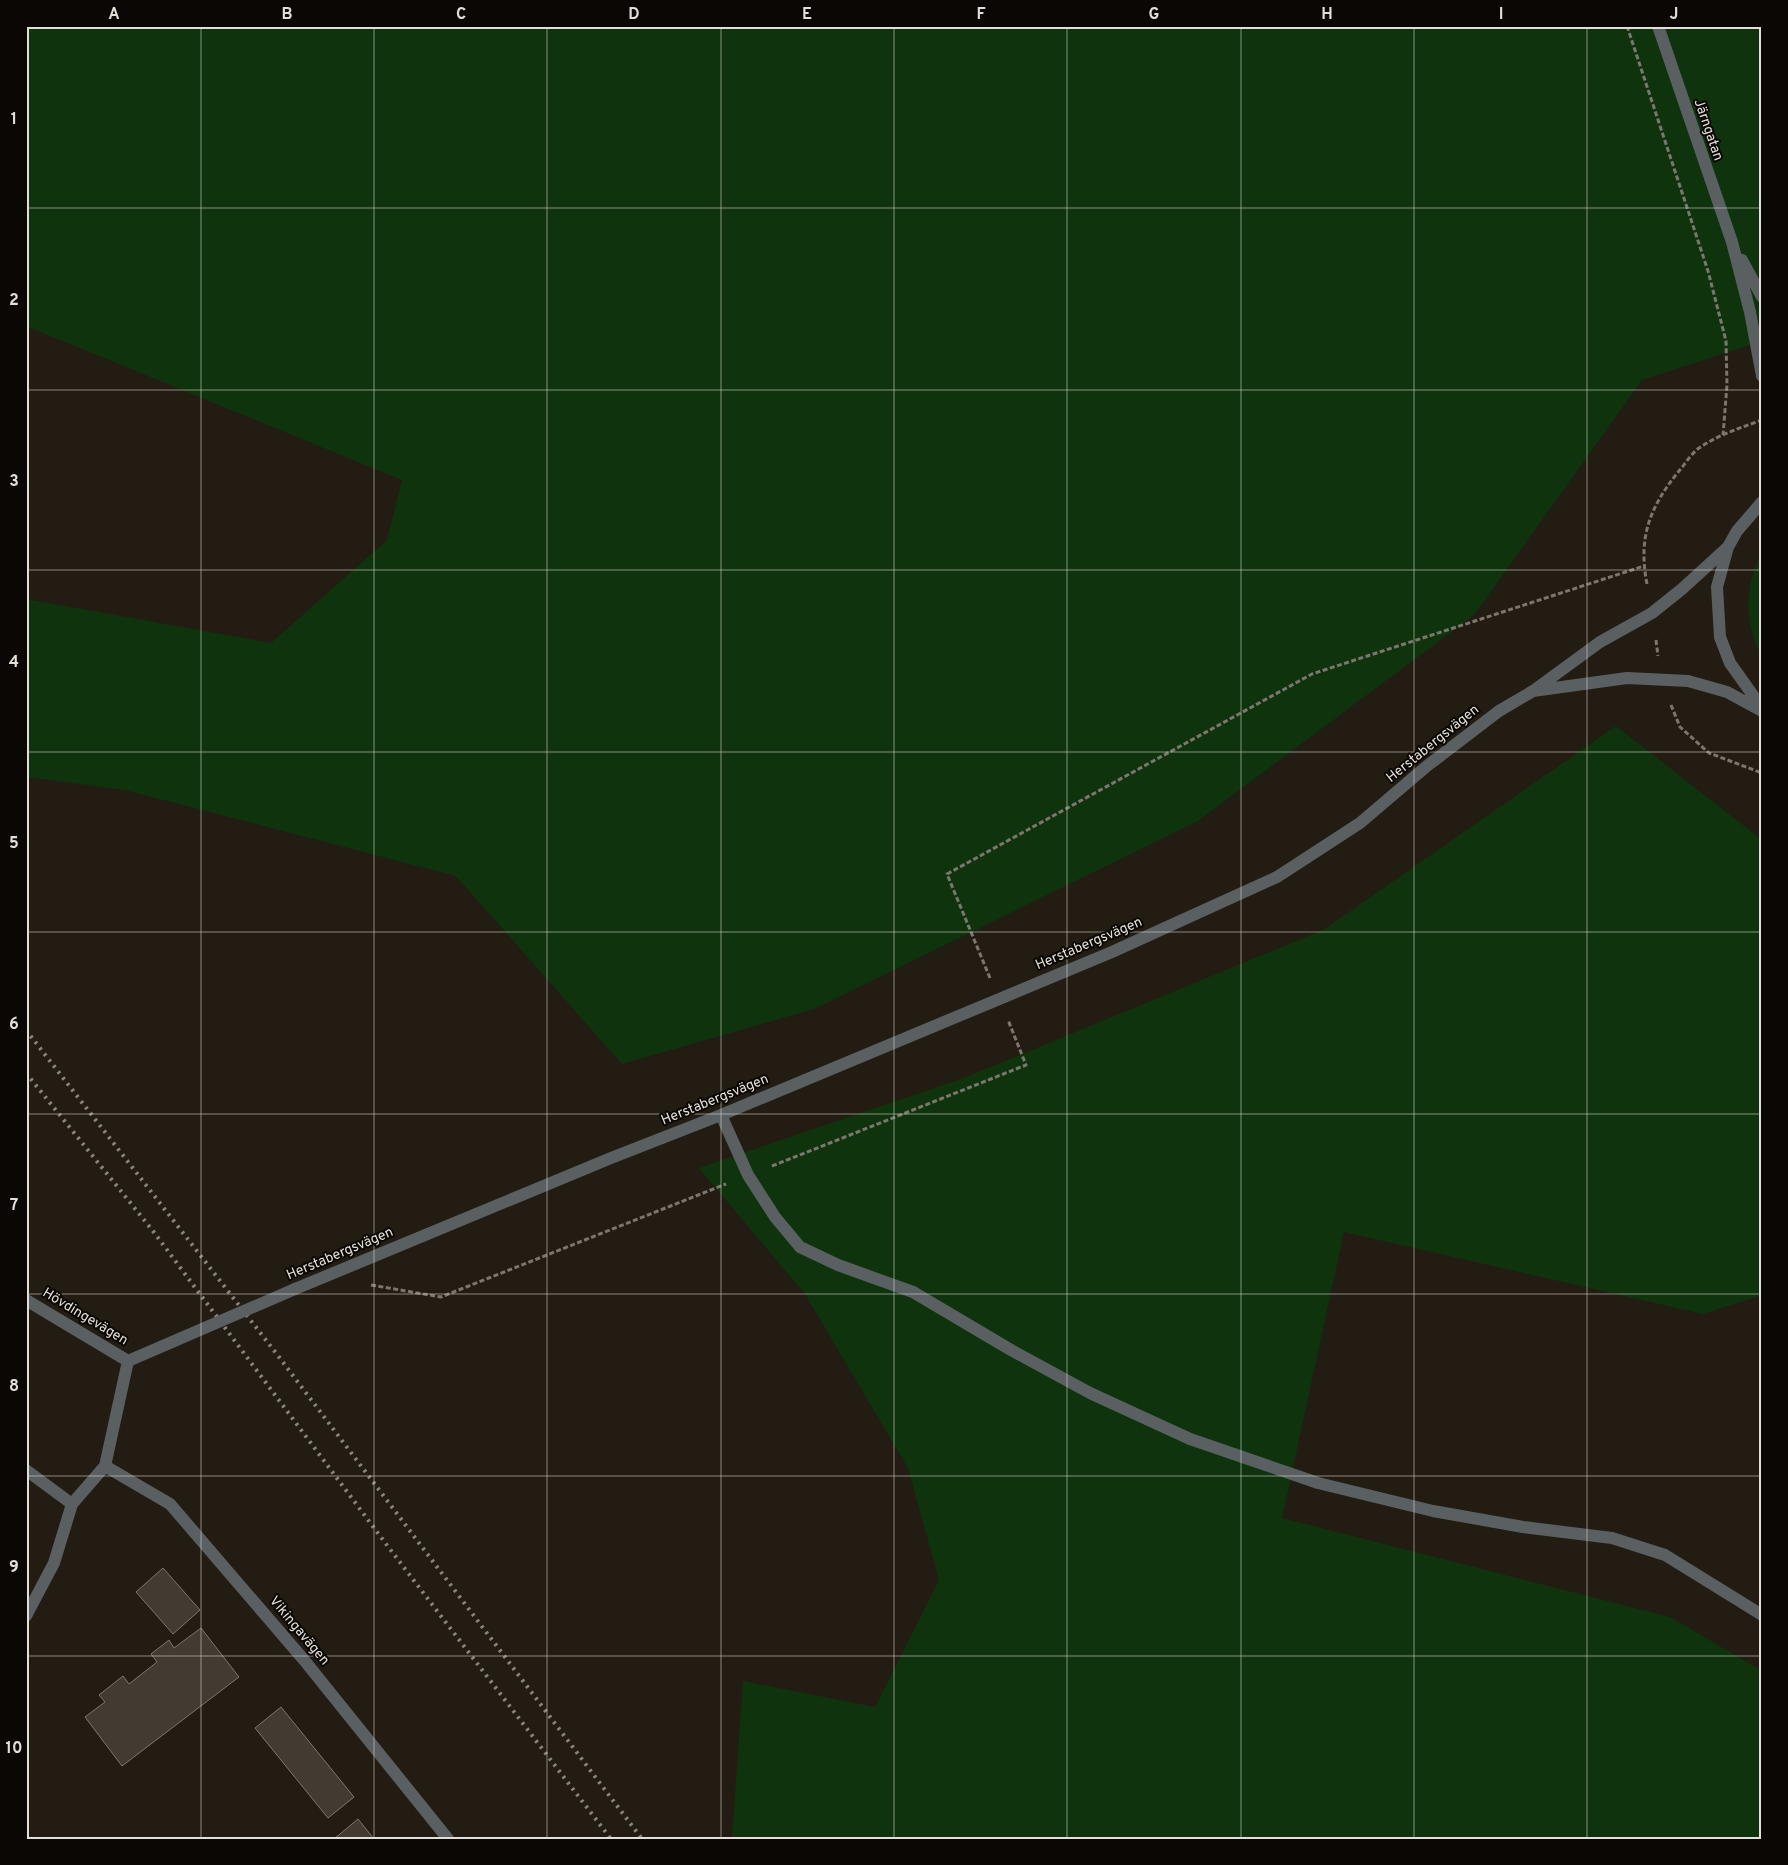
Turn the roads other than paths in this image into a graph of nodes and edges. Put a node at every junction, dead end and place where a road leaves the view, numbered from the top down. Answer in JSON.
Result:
{"nodes":[{"id":1,"x":1658,"y":26,"type":"edge"},
{"id":2,"x":1732,"y":242,"type":"junction"},
{"id":3,"x":1762,"y":297,"type":"edge"},
{"id":4,"x":1762,"y":376,"type":"edge"},
{"id":5,"x":1761,"y":500,"type":"edge"},
{"id":6,"x":1728,"y":547,"type":"junction"},
{"id":7,"x":1533,"y":691,"type":"junction"},
{"id":8,"x":1762,"y":709,"type":"edge"},
{"id":9,"x":721,"y":1115,"type":"junction"},
{"id":10,"x":26,"y":1300,"type":"edge"},
{"id":11,"x":128,"y":1361,"type":"junction"},
{"id":12,"x":105,"y":1466,"type":"junction"},
{"id":13,"x":26,"y":1470,"type":"edge"},
{"id":14,"x":72,"y":1504,"type":"junction"},
{"id":15,"x":1762,"y":1615,"type":"edge"},
{"id":16,"x":26,"y":1616,"type":"edge"},
{"id":17,"x":448,"y":1839,"type":"edge"}],
"edges":[{"from":1,"to":2,"type":"street","name":"Järngatan"},
{"from":2,"to":3,"type":"street","name":"Järngatan"},
{"from":2,"to":4,"type":"street","name":"Järngatan"},
{"from":5,"to":6,"type":"street"},
{"from":6,"to":7,"type":"street","name":"Herstabergsvägen"},
{"from":6,"to":8,"type":"street"},
{"from":7,"to":8,"type":"street","name":"Herstabergsvägen"},
{"from":7,"to":9,"type":"street","name":"Herstabergsvägen"},
{"from":9,"to":11,"type":"street","name":"Herstabergsvägen","bridge":true},
{"from":9,"to":15,"type":"street"},
{"from":10,"to":11,"type":"street","name":"Hövdingevägen"},
{"from":11,"to":12,"type":"street"},
{"from":12,"to":14,"type":"street"},
{"from":12,"to":17,"type":"street","name":"Vikingavägen"},
{"from":13,"to":14,"type":"street"},
{"from":14,"to":16,"type":"street"}]}
